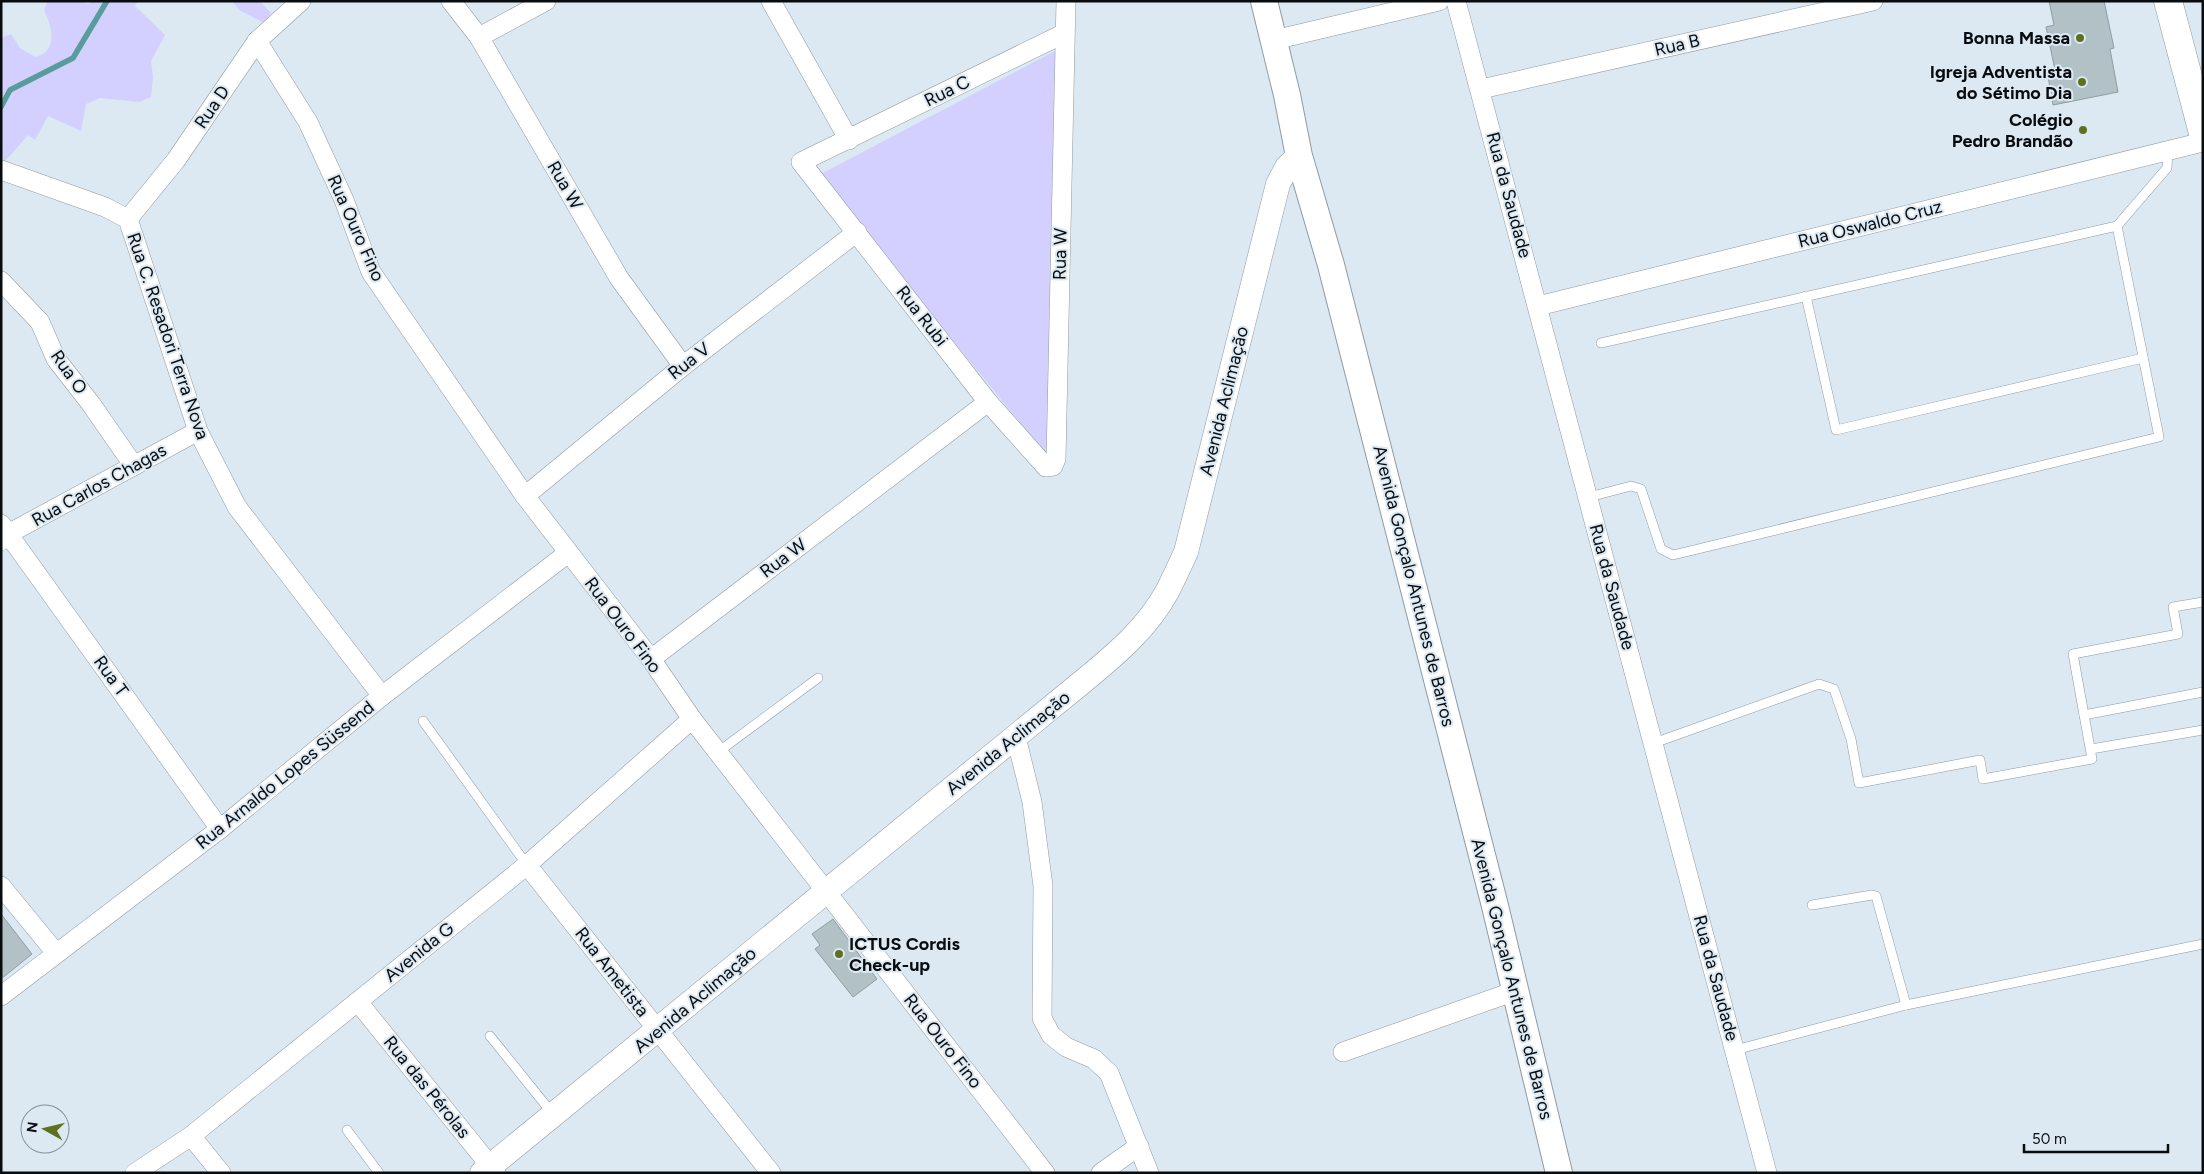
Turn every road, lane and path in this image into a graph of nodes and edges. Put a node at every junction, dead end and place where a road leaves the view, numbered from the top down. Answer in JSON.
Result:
{"nodes":[{"id":1,"x":301,"y":1,"type":"edge"},
{"id":2,"x":451,"y":1,"type":"edge"},
{"id":3,"x":546,"y":1,"type":"edge"},
{"id":4,"x":771,"y":1,"type":"edge"},
{"id":5,"x":1066,"y":1,"type":"edge"},
{"id":6,"x":1264,"y":1,"type":"edge"},
{"id":7,"x":1439,"y":1,"type":"edge"},
{"id":8,"x":1456,"y":1,"type":"edge"},
{"id":9,"x":1872,"y":1,"type":"edge"},
{"id":10,"x":2168,"y":1,"type":"edge"},
{"id":11,"x":1065,"y":33,"type":"junction"},
{"id":12,"x":479,"y":38,"type":"junction"},
{"id":13,"x":1274,"y":40,"type":"junction"},
{"id":14,"x":257,"y":41,"type":"junction"},
{"id":15,"x":1480,"y":89,"type":"junction"},
{"id":16,"x":2203,"y":133,"type":"edge"},
{"id":17,"x":849,"y":140,"type":"junction"},
{"id":18,"x":2203,"y":142,"type":"edge"},
{"id":19,"x":2168,"y":150,"type":"junction"},
{"id":20,"x":1299,"y":156,"type":"junction"},
{"id":21,"x":801,"y":162,"type":"joint"},
{"id":22,"x":9,"y":172,"type":"edge"},
{"id":23,"x":128,"y":219,"type":"junction"},
{"id":24,"x":2117,"y":226,"type":"junction"},
{"id":25,"x":857,"y":232,"type":"junction"},
{"id":26,"x":1,"y":281,"type":"edge"},
{"id":27,"x":1806,"y":296,"type":"junction"},
{"id":28,"x":1538,"y":306,"type":"junction"},
{"id":29,"x":1601,"y":342,"type":"dead end"},
{"id":30,"x":2143,"y":358,"type":"junction"},
{"id":31,"x":683,"y":366,"type":"junction"},
{"id":32,"x":988,"y":402,"type":"junction"},
{"id":33,"x":198,"y":431,"type":"junction"},
{"id":34,"x":134,"y":466,"type":"junction"},
{"id":35,"x":1046,"y":467,"type":"joint"},
{"id":36,"x":525,"y":496,"type":"junction"},
{"id":37,"x":1588,"y":497,"type":"junction"},
{"id":38,"x":4,"y":533,"type":"edge"},
{"id":39,"x":568,"y":553,"type":"junction"},
{"id":40,"x":2203,"y":602,"type":"edge"},
{"id":41,"x":650,"y":659,"type":"junction"},
{"id":42,"x":818,"y":678,"type":"dead end"},
{"id":43,"x":2203,"y":692,"type":"edge"},
{"id":44,"x":382,"y":696,"type":"junction"},
{"id":45,"x":2084,"y":715,"type":"junction"},
{"id":46,"x":692,"y":719,"type":"junction"},
{"id":47,"x":423,"y":721,"type":"dead end"},
{"id":48,"x":2203,"y":730,"type":"edge"},
{"id":49,"x":1016,"y":737,"type":"junction"},
{"id":50,"x":1654,"y":744,"type":"junction"},
{"id":51,"x":2091,"y":749,"type":"junction"},
{"id":52,"x":718,"y":752,"type":"junction"},
{"id":53,"x":220,"y":828,"type":"junction"},
{"id":54,"x":528,"y":865,"type":"junction"},
{"id":55,"x":1,"y":886,"type":"edge"},
{"id":56,"x":826,"y":891,"type":"junction"},
{"id":57,"x":1812,"y":905,"type":"dead end"},
{"id":58,"x":2203,"y":944,"type":"edge"},
{"id":59,"x":56,"y":953,"type":"junction"},
{"id":60,"x":1516,"y":991,"type":"junction"},
{"id":61,"x":1,"y":996,"type":"edge"},
{"id":62,"x":358,"y":1002,"type":"junction"},
{"id":63,"x":1906,"y":1004,"type":"junction"},
{"id":64,"x":658,"y":1031,"type":"junction"},
{"id":65,"x":490,"y":1036,"type":"dead end"},
{"id":66,"x":1735,"y":1050,"type":"junction"},
{"id":67,"x":1343,"y":1052,"type":"dead end"},
{"id":68,"x":554,"y":1115,"type":"junction"},
{"id":69,"x":347,"y":1130,"type":"dead end"},
{"id":70,"x":191,"y":1136,"type":"junction"},
{"id":71,"x":1139,"y":1146,"type":"junction"},
{"id":72,"x":490,"y":1170,"type":"edge"},
{"id":73,"x":135,"y":1173,"type":"edge"},
{"id":74,"x":221,"y":1173,"type":"edge"},
{"id":75,"x":379,"y":1173,"type":"edge"},
{"id":76,"x":771,"y":1173,"type":"edge"},
{"id":77,"x":1045,"y":1173,"type":"edge"},
{"id":78,"x":1102,"y":1173,"type":"edge"},
{"id":79,"x":1149,"y":1173,"type":"edge"},
{"id":80,"x":1559,"y":1173,"type":"edge"},
{"id":81,"x":1767,"y":1173,"type":"edge"}],
"edges":[{"from":1,"to":14,"type":"street","name":"Rua D"},
{"from":2,"to":12,"type":"street","name":"Rua W"},
{"from":3,"to":12,"type":"street"},
{"from":4,"to":17,"type":"street"},
{"from":5,"to":11,"type":"street"},
{"from":6,"to":13,"type":"main road","name":"Avenida Gonçalo Antunes de Barros"},
{"from":7,"to":13,"type":"street"},
{"from":8,"to":15,"type":"street","name":"Rua da Saudade"},
{"from":9,"to":15,"type":"street","name":"Rua B"},
{"from":10,"to":16,"type":"main road"},
{"from":11,"to":17,"type":"street","name":"Rua C"},
{"from":11,"to":35,"type":"street","name":"Rua W"},
{"from":12,"to":31,"type":"street","name":"Rua W"},
{"from":13,"to":20,"type":"main road","name":"Avenida Gonçalo Antunes de Barros"},
{"from":14,"to":23,"type":"street","name":"Rua D"},
{"from":14,"to":36,"type":"street","name":"Rua Ouro Fino"},
{"from":15,"to":28,"type":"street","name":"Rua da Saudade"},
{"from":17,"to":21,"type":"street","name":"Rua C"},
{"from":18,"to":19,"type":"street","name":"Rua Oswaldo Cruz"},
{"from":19,"to":24,"type":"lane"},
{"from":19,"to":28,"type":"street","name":"Rua Oswaldo Cruz"},
{"from":20,"to":49,"type":"street","name":"Avenida Aclimação"},
{"from":20,"to":60,"type":"main road","name":"Avenida Gonçalo Antunes de Barros"},
{"from":21,"to":25,"type":"street","name":"Rua Rubi"},
{"from":22,"to":23,"type":"street","name":"Rua C. Resadori Terra Nova"},
{"from":23,"to":33,"type":"street","name":"Rua C. Resadori Terra Nova"},
{"from":24,"to":27,"type":"lane"},
{"from":24,"to":30,"type":"lane"},
{"from":25,"to":31,"type":"street","name":"Rua V"},
{"from":25,"to":32,"type":"street","name":"Rua Rubi"},
{"from":26,"to":34,"type":"street","name":"Rua O"},
{"from":27,"to":29,"type":"lane"},
{"from":27,"to":30,"type":"lane"},
{"from":28,"to":37,"type":"street","name":"Rua da Saudade"},
{"from":30,"to":37,"type":"lane"},
{"from":31,"to":36,"type":"street","name":"Rua V"},
{"from":32,"to":35,"type":"street","name":"Rua Rubi"},
{"from":32,"to":41,"type":"street","name":"Rua W"},
{"from":33,"to":34,"type":"street","name":"Rua Carlos Chagas"},
{"from":33,"to":44,"type":"street","name":"Rua C. Resadori Terra Nova"},
{"from":34,"to":38,"type":"street","name":"Rua Carlos Chagas"},
{"from":36,"to":39,"type":"street","name":"Rua Ouro Fino"},
{"from":37,"to":50,"type":"street","name":"Rua da Saudade"},
{"from":38,"to":53,"type":"street","name":"Rua T"},
{"from":39,"to":41,"type":"street","name":"Rua Ouro Fino"},
{"from":39,"to":44,"type":"street","name":"Rua Arnaldo Lopes Süssend"},
{"from":40,"to":45,"type":"lane"},
{"from":41,"to":46,"type":"street","name":"Rua Ouro Fino"},
{"from":42,"to":52,"type":"lane"},
{"from":43,"to":45,"type":"lane"},
{"from":44,"to":53,"type":"street","name":"Rua Arnaldo Lopes Süssend"},
{"from":45,"to":51,"type":"lane"},
{"from":46,"to":52,"type":"street","name":"Rua Ouro Fino"},
{"from":46,"to":54,"type":"street","name":"Avenida G"},
{"from":47,"to":54,"type":"lane"},
{"from":48,"to":51,"type":"lane"},
{"from":49,"to":56,"type":"street","name":"Avenida Aclimação"},
{"from":49,"to":71,"type":"street"},
{"from":50,"to":51,"type":"lane"},
{"from":50,"to":66,"type":"street","name":"Rua da Saudade"},
{"from":52,"to":56,"type":"street","name":"Rua Ouro Fino"},
{"from":53,"to":59,"type":"street","name":"Rua Arnaldo Lopes Süssend"},
{"from":54,"to":62,"type":"street","name":"Avenida G"},
{"from":54,"to":64,"type":"street","name":"Rua Ametista"},
{"from":55,"to":59,"type":"street"},
{"from":56,"to":64,"type":"street","name":"Avenida Aclimação"},
{"from":56,"to":77,"type":"street","name":"Rua Ouro Fino"},
{"from":57,"to":63,"type":"lane"},
{"from":58,"to":63,"type":"lane"},
{"from":59,"to":61,"type":"street","name":"Rua Arnaldo Lopes Süssend"},
{"from":60,"to":67,"type":"street"},
{"from":60,"to":80,"type":"main road","name":"Avenida Gonçalo Antunes de Barros"},
{"from":62,"to":70,"type":"street","name":"Avenida G"},
{"from":62,"to":72,"type":"street","name":"Rua das Pérolas"},
{"from":63,"to":66,"type":"lane"},
{"from":64,"to":68,"type":"street","name":"Avenida Aclimação"},
{"from":64,"to":76,"type":"street","name":"Rua Ametista"},
{"from":65,"to":68,"type":"lane"},
{"from":66,"to":81,"type":"street","name":"Rua da Saudade"},
{"from":68,"to":72,"type":"street","name":"Avenida Aclimação"},
{"from":69,"to":75,"type":"lane"},
{"from":70,"to":73,"type":"street","name":"Avenida G"},
{"from":70,"to":74,"type":"street"},
{"from":71,"to":78,"type":"street"},
{"from":71,"to":79,"type":"street"}]}
